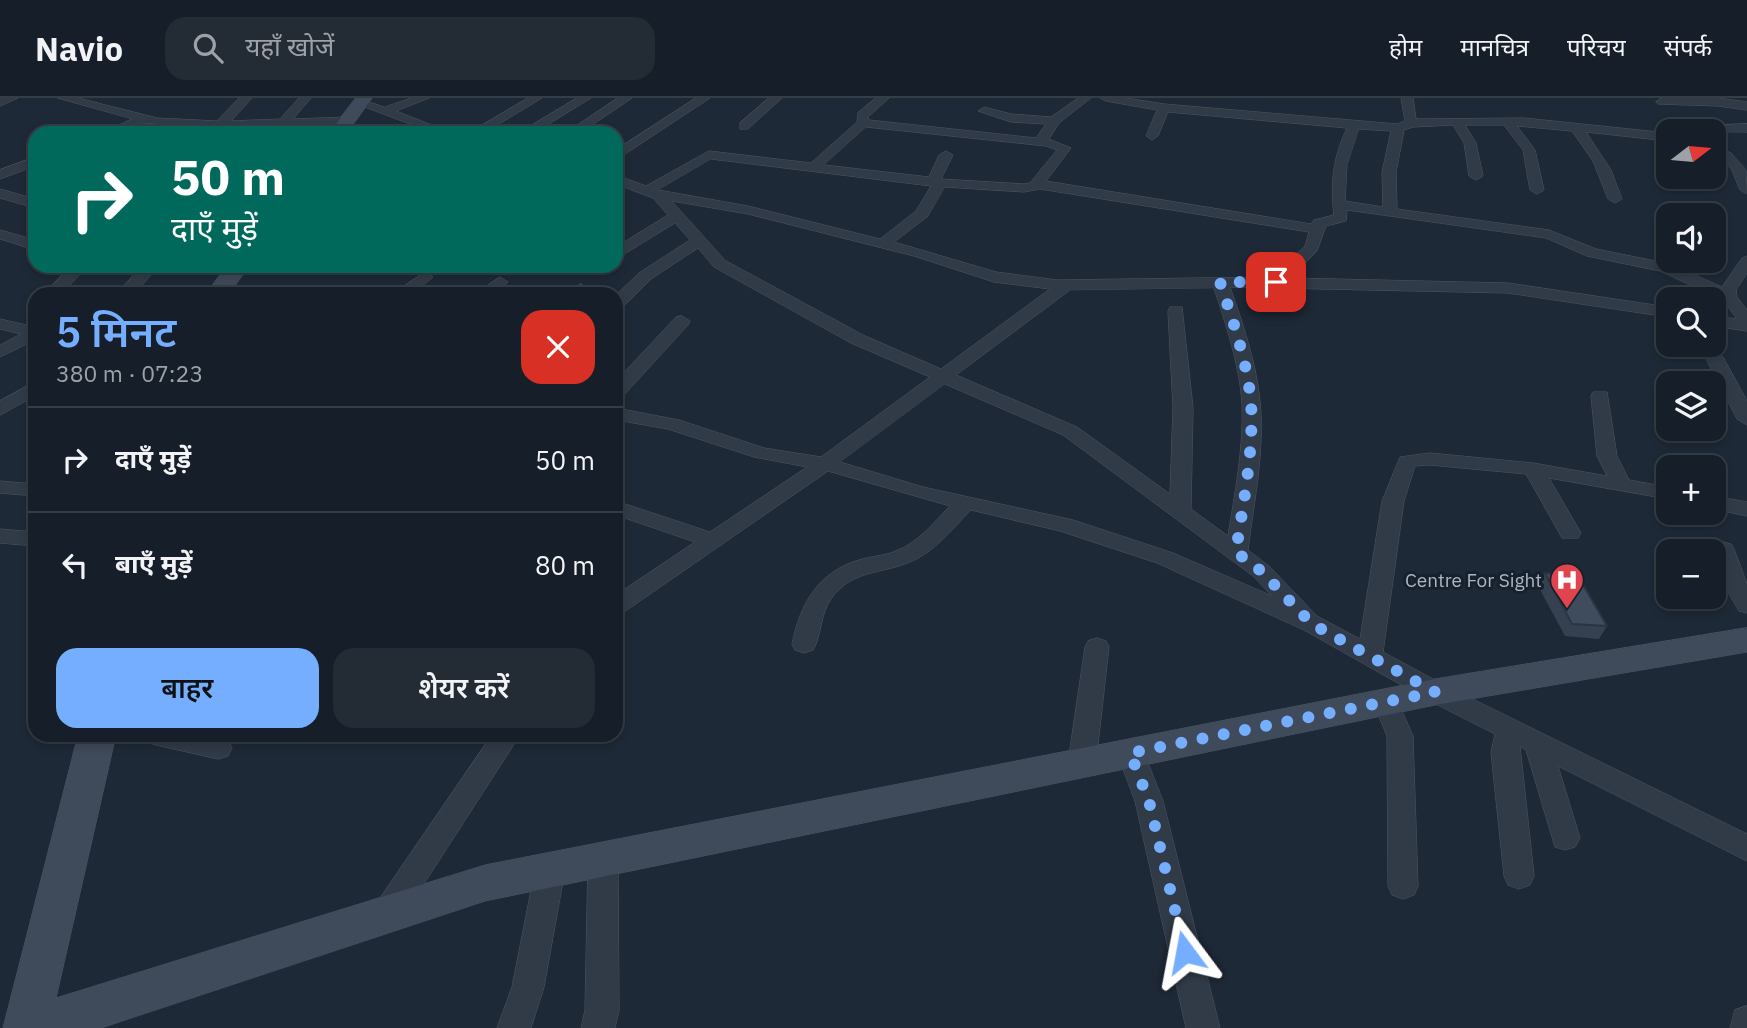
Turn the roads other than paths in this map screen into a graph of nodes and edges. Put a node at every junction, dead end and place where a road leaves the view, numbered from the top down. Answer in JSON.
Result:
{"nodes":[{"id":1,"x":12,"y":98,"type":"edge"},
{"id":2,"x":64,"y":98,"type":"edge"},
{"id":3,"x":246,"y":98,"type":"edge"},
{"id":4,"x":305,"y":98,"type":"edge"},
{"id":5,"x":423,"y":98,"type":"edge"},
{"id":6,"x":536,"y":98,"type":"edge"},
{"id":7,"x":585,"y":98,"type":"edge"},
{"id":8,"x":626,"y":98,"type":"edge"},
{"id":9,"x":704,"y":98,"type":"edge"},
{"id":10,"x":776,"y":98,"type":"edge"},
{"id":11,"x":883,"y":98,"type":"edge"},
{"id":12,"x":1085,"y":98,"type":"edge"},
{"id":13,"x":1106,"y":98,"type":"edge"},
{"id":14,"x":1407,"y":98,"type":"edge"},
{"id":15,"x":362,"y":100,"type":"edge"},
{"id":16,"x":0,"y":102,"type":"edge"},
{"id":17,"x":1662,"y":102,"type":"dead end"},
{"id":18,"x":992,"y":105,"type":"edge"},
{"id":19,"x":1747,"y":106,"type":"edge"},
{"id":20,"x":1164,"y":108,"type":"junction"},
{"id":21,"x":385,"y":111,"type":"junction"},
{"id":22,"x":1465,"y":118,"type":"junction"},
{"id":23,"x":143,"y":119,"type":"junction"},
{"id":24,"x":1054,"y":121,"type":"junction"},
{"id":25,"x":1508,"y":122,"type":"junction"},
{"id":26,"x":284,"y":123,"type":"junction"},
{"id":27,"x":863,"y":123,"type":"junction"},
{"id":28,"x":1355,"y":125,"type":"junction"},
{"id":29,"x":1405,"y":125,"type":"junction"},
{"id":30,"x":126,"y":126,"type":"edge"},
{"id":31,"x":194,"y":126,"type":"edge"},
{"id":32,"x":219,"y":126,"type":"edge"},
{"id":33,"x":250,"y":126,"type":"edge"},
{"id":34,"x":281,"y":126,"type":"edge"},
{"id":35,"x":328,"y":126,"type":"edge"},
{"id":36,"x":343,"y":126,"type":"edge"},
{"id":37,"x":427,"y":126,"type":"edge"},
{"id":38,"x":487,"y":126,"type":"edge"},
{"id":39,"x":537,"y":126,"type":"edge"},
{"id":40,"x":583,"y":126,"type":"edge"},
{"id":41,"x":744,"y":126,"type":"dead end"},
{"id":42,"x":1576,"y":128,"type":"junction"},
{"id":43,"x":1747,"y":128,"type":"edge"},
{"id":44,"x":1726,"y":129,"type":"edge"},
{"id":45,"x":1152,"y":136,"type":"dead end"},
{"id":46,"x":1656,"y":136,"type":"edge"},
{"id":47,"x":1044,"y":143,"type":"junction"},
{"id":48,"x":623,"y":151,"type":"edge"},
{"id":49,"x":946,"y":155,"type":"dead end"},
{"id":50,"x":1726,"y":156,"type":"edge"},
{"id":51,"x":0,"y":159,"type":"edge"},
{"id":52,"x":28,"y":164,"type":"edge"},
{"id":53,"x":28,"y":166,"type":"edge"},
{"id":54,"x":813,"y":167,"type":"junction"},
{"id":55,"x":0,"y":175,"type":"edge"},
{"id":56,"x":1476,"y":176,"type":"dead end"},
{"id":57,"x":623,"y":181,"type":"edge"},
{"id":58,"x":938,"y":183,"type":"junction"},
{"id":59,"x":1037,"y":184,"type":"junction"},
{"id":60,"x":1537,"y":190,"type":"dead end"},
{"id":61,"x":1747,"y":190,"type":"edge"},
{"id":62,"x":647,"y":191,"type":"junction"},
{"id":63,"x":0,"y":193,"type":"edge"},
{"id":64,"x":623,"y":196,"type":"edge"},
{"id":65,"x":1615,"y":200,"type":"dead end"},
{"id":66,"x":28,"y":202,"type":"edge"},
{"id":67,"x":1340,"y":205,"type":"junction"},
{"id":68,"x":1390,"y":212,"type":"junction"},
{"id":69,"x":676,"y":216,"type":"junction"},
{"id":70,"x":1317,"y":229,"type":"junction"},
{"id":71,"x":0,"y":234,"type":"edge"},
{"id":72,"x":699,"y":241,"type":"junction"},
{"id":73,"x":28,"y":242,"type":"edge"},
{"id":74,"x":882,"y":244,"type":"junction"},
{"id":75,"x":623,"y":250,"type":"edge"},
{"id":76,"x":1747,"y":261,"type":"edge"},
{"id":77,"x":73,"y":273,"type":"edge"},
{"id":78,"x":144,"y":273,"type":"edge"},
{"id":79,"x":425,"y":277,"type":"dead end"},
{"id":80,"x":500,"y":282,"type":"dead end"},
{"id":81,"x":1220,"y":282,"type":"junction"},
{"id":82,"x":1276,"y":282,"type":"junction"},
{"id":83,"x":1066,"y":285,"type":"junction"},
{"id":84,"x":59,"y":287,"type":"edge"},
{"id":85,"x":132,"y":287,"type":"edge"},
{"id":86,"x":411,"y":287,"type":"edge"},
{"id":87,"x":493,"y":287,"type":"edge"},
{"id":88,"x":623,"y":297,"type":"edge"},
{"id":89,"x":1729,"y":298,"type":"junction"},
{"id":90,"x":1656,"y":310,"type":"edge"},
{"id":91,"x":1176,"y":311,"type":"dead end"},
{"id":92,"x":682,"y":321,"type":"dead end"},
{"id":93,"x":1747,"y":321,"type":"edge"},
{"id":94,"x":1726,"y":323,"type":"edge"},
{"id":95,"x":0,"y":324,"type":"edge"},
{"id":96,"x":1747,"y":326,"type":"edge"},
{"id":97,"x":28,"y":331,"type":"edge"},
{"id":98,"x":28,"y":332,"type":"edge"},
{"id":99,"x":0,"y":352,"type":"edge"},
{"id":100,"x":1714,"y":357,"type":"dead end"},
{"id":101,"x":943,"y":376,"type":"junction"},
{"id":102,"x":623,"y":384,"type":"edge"},
{"id":103,"x":28,"y":392,"type":"edge"},
{"id":104,"x":1600,"y":396,"type":"dead end"},
{"id":105,"x":0,"y":409,"type":"edge"},
{"id":106,"x":623,"y":415,"type":"edge"},
{"id":107,"x":1747,"y":419,"type":"edge"},
{"id":108,"x":825,"y":464,"type":"junction"},
{"id":109,"x":1532,"y":469,"type":"junction"},
{"id":110,"x":1621,"y":484,"type":"junction"},
{"id":111,"x":0,"y":486,"type":"edge"},
{"id":112,"x":28,"y":489,"type":"edge"},
{"id":113,"x":1656,"y":491,"type":"edge"},
{"id":114,"x":966,"y":503,"type":"junction"},
{"id":115,"x":1726,"y":505,"type":"edge"},
{"id":116,"x":1747,"y":509,"type":"edge"},
{"id":117,"x":623,"y":510,"type":"edge"},
{"id":118,"x":1180,"y":511,"type":"junction"},
{"id":119,"x":1570,"y":533,"type":"dead end"},
{"id":120,"x":0,"y":536,"type":"edge"},
{"id":121,"x":28,"y":538,"type":"edge"},
{"id":122,"x":713,"y":540,"type":"junction"},
{"id":123,"x":1236,"y":552,"type":"junction"},
{"id":124,"x":1726,"y":558,"type":"edge"},
{"id":125,"x":623,"y":601,"type":"edge"},
{"id":126,"x":1747,"y":605,"type":"edge"},
{"id":127,"x":1312,"y":624,"type":"junction"},
{"id":128,"x":1747,"y":640,"type":"edge"},
{"id":129,"x":804,"y":644,"type":"dead end"},
{"id":130,"x":1097,"y":647,"type":"dead end"},
{"id":131,"x":1370,"y":656,"type":"junction"},
{"id":132,"x":1435,"y":692,"type":"junction"},
{"id":133,"x":1386,"y":702,"type":"junction"},
{"id":134,"x":1509,"y":730,"type":"junction"},
{"id":135,"x":95,"y":742,"type":"edge"},
{"id":136,"x":189,"y":742,"type":"edge"},
{"id":137,"x":502,"y":742,"type":"edge"},
{"id":138,"x":1538,"y":744,"type":"junction"},
{"id":139,"x":218,"y":748,"type":"dead end"},
{"id":140,"x":1130,"y":753,"type":"junction"},
{"id":141,"x":1082,"y":762,"type":"junction"},
{"id":142,"x":1565,"y":838,"type":"dead end"},
{"id":143,"x":1747,"y":848,"type":"edge"},
{"id":144,"x":603,"y":859,"type":"junction"},
{"id":145,"x":550,"y":870,"type":"junction"},
{"id":146,"x":1519,"y":876,"type":"dead end"},
{"id":147,"x":1403,"y":886,"type":"dead end"},
{"id":148,"x":387,"y":914,"type":"junction"},
{"id":149,"x":1747,"y":1022,"type":"edge"},
{"id":150,"x":26,"y":1028,"type":"edge"},
{"id":151,"x":32,"y":1028,"type":"edge"},
{"id":152,"x":514,"y":1028,"type":"edge"},
{"id":153,"x":598,"y":1028,"type":"edge"},
{"id":154,"x":1203,"y":1028,"type":"edge"},
{"id":155,"x":1746,"y":1028,"type":"edge"}],
"edges":[{"from":1,"to":16,"type":"street"},
{"from":2,"to":23,"type":"street"},
{"from":3,"to":32,"type":"street"},
{"from":4,"to":26,"type":"street"},
{"from":5,"to":21,"type":"street"},
{"from":6,"to":38,"type":"street"},
{"from":7,"to":39,"type":"street"},
{"from":8,"to":40,"type":"street"},
{"from":9,"to":48,"type":"street"},
{"from":10,"to":41,"type":"street"},
{"from":11,"to":27,"type":"street"},
{"from":12,"to":24,"type":"street"},
{"from":13,"to":20,"type":"street"},
{"from":14,"to":29,"type":"street"},
{"from":15,"to":21,"type":"street"},
{"from":15,"to":36,"type":"street"},
{"from":17,"to":19,"type":"street"},
{"from":18,"to":24,"type":"street"},
{"from":20,"to":28,"type":"street"},
{"from":20,"to":45,"type":"street"},
{"from":21,"to":37,"type":"street"},
{"from":22,"to":25,"type":"street"},
{"from":22,"to":29,"type":"street"},
{"from":22,"to":56,"type":"street"},
{"from":23,"to":30,"type":"street"},
{"from":23,"to":31,"type":"street"},
{"from":24,"to":47,"type":"street"},
{"from":25,"to":42,"type":"street"},
{"from":25,"to":60,"type":"street"},
{"from":26,"to":33,"type":"street"},
{"from":26,"to":34,"type":"street"},
{"from":26,"to":35,"type":"street"},
{"from":27,"to":47,"type":"street"},
{"from":27,"to":54,"type":"street"},
{"from":28,"to":29,"type":"street"},
{"from":28,"to":67,"type":"street"},
{"from":29,"to":68,"type":"street"},
{"from":42,"to":46,"type":"street"},
{"from":42,"to":65,"type":"street"},
{"from":43,"to":44,"type":"street"},
{"from":47,"to":59,"type":"street"},
{"from":49,"to":58,"type":"street"},
{"from":50,"to":61,"type":"street"},
{"from":51,"to":52,"type":"street"},
{"from":53,"to":55,"type":"street"},
{"from":54,"to":58,"type":"street"},
{"from":54,"to":62,"type":"street"},
{"from":57,"to":62,"type":"street"},
{"from":58,"to":59,"type":"street"},
{"from":58,"to":74,"type":"street"},
{"from":59,"to":70,"type":"street"},
{"from":62,"to":64,"type":"street"},
{"from":62,"to":69,"type":"street"},
{"from":62,"to":74,"type":"street"},
{"from":63,"to":66,"type":"street"},
{"from":67,"to":68,"type":"street"},
{"from":67,"to":70,"type":"street"},
{"from":68,"to":89,"type":"street"},
{"from":69,"to":72,"type":"street"},
{"from":69,"to":75,"type":"street"},
{"from":70,"to":82,"type":"street"},
{"from":71,"to":73,"type":"street"},
{"from":72,"to":88,"type":"street"},
{"from":72,"to":101,"type":"street"},
{"from":74,"to":83,"type":"street"},
{"from":76,"to":89,"type":"street"},
{"from":77,"to":84,"type":"street"},
{"from":78,"to":85,"type":"street"},
{"from":79,"to":86,"type":"street"},
{"from":80,"to":87,"type":"street"},
{"from":81,"to":82,"type":"street"},
{"from":81,"to":83,"type":"street"},
{"from":81,"to":123,"type":"street"},
{"from":82,"to":90,"type":"street"},
{"from":83,"to":101,"type":"street"},
{"from":89,"to":93,"type":"street"},
{"from":91,"to":118,"type":"street"},
{"from":92,"to":102,"type":"street"},
{"from":94,"to":96,"type":"street"},
{"from":95,"to":97,"type":"street"},
{"from":98,"to":99,"type":"street"},
{"from":100,"to":107,"type":"street"},
{"from":101,"to":108,"type":"street"},
{"from":101,"to":118,"type":"street"},
{"from":103,"to":105,"type":"street"},
{"from":104,"to":110,"type":"street"},
{"from":106,"to":108,"type":"street"},
{"from":108,"to":114,"type":"street"},
{"from":108,"to":122,"type":"street"},
{"from":109,"to":110,"type":"street"},
{"from":109,"to":119,"type":"street"},
{"from":109,"to":131,"type":"street"},
{"from":110,"to":113,"type":"street"},
{"from":111,"to":112,"type":"street"},
{"from":114,"to":127,"type":"street"},
{"from":114,"to":129,"type":"street"},
{"from":115,"to":116,"type":"street"},
{"from":117,"to":122,"type":"street"},
{"from":118,"to":123,"type":"street"},
{"from":120,"to":121,"type":"street"},
{"from":122,"to":125,"type":"street"},
{"from":123,"to":127,"type":"street"},
{"from":124,"to":126,"type":"street"},
{"from":127,"to":131,"type":"street"},
{"from":128,"to":132,"type":"street"},
{"from":130,"to":141,"type":"street"},
{"from":131,"to":132,"type":"street"},
{"from":132,"to":133,"type":"street"},
{"from":132,"to":134,"type":"street"},
{"from":133,"to":140,"type":"street"},
{"from":133,"to":147,"type":"street"},
{"from":134,"to":138,"type":"street"},
{"from":134,"to":146,"type":"street"},
{"from":135,"to":150,"type":"street"},
{"from":136,"to":139,"type":"street"},
{"from":137,"to":148,"type":"street"},
{"from":138,"to":142,"type":"street"},
{"from":138,"to":143,"type":"street"},
{"from":140,"to":141,"type":"street"},
{"from":140,"to":154,"type":"street"},
{"from":141,"to":144,"type":"street"},
{"from":144,"to":145,"type":"street"},
{"from":144,"to":153,"type":"street"},
{"from":145,"to":148,"type":"street"},
{"from":145,"to":152,"type":"street"},
{"from":148,"to":151,"type":"street"},
{"from":149,"to":155,"type":"street"}]}
